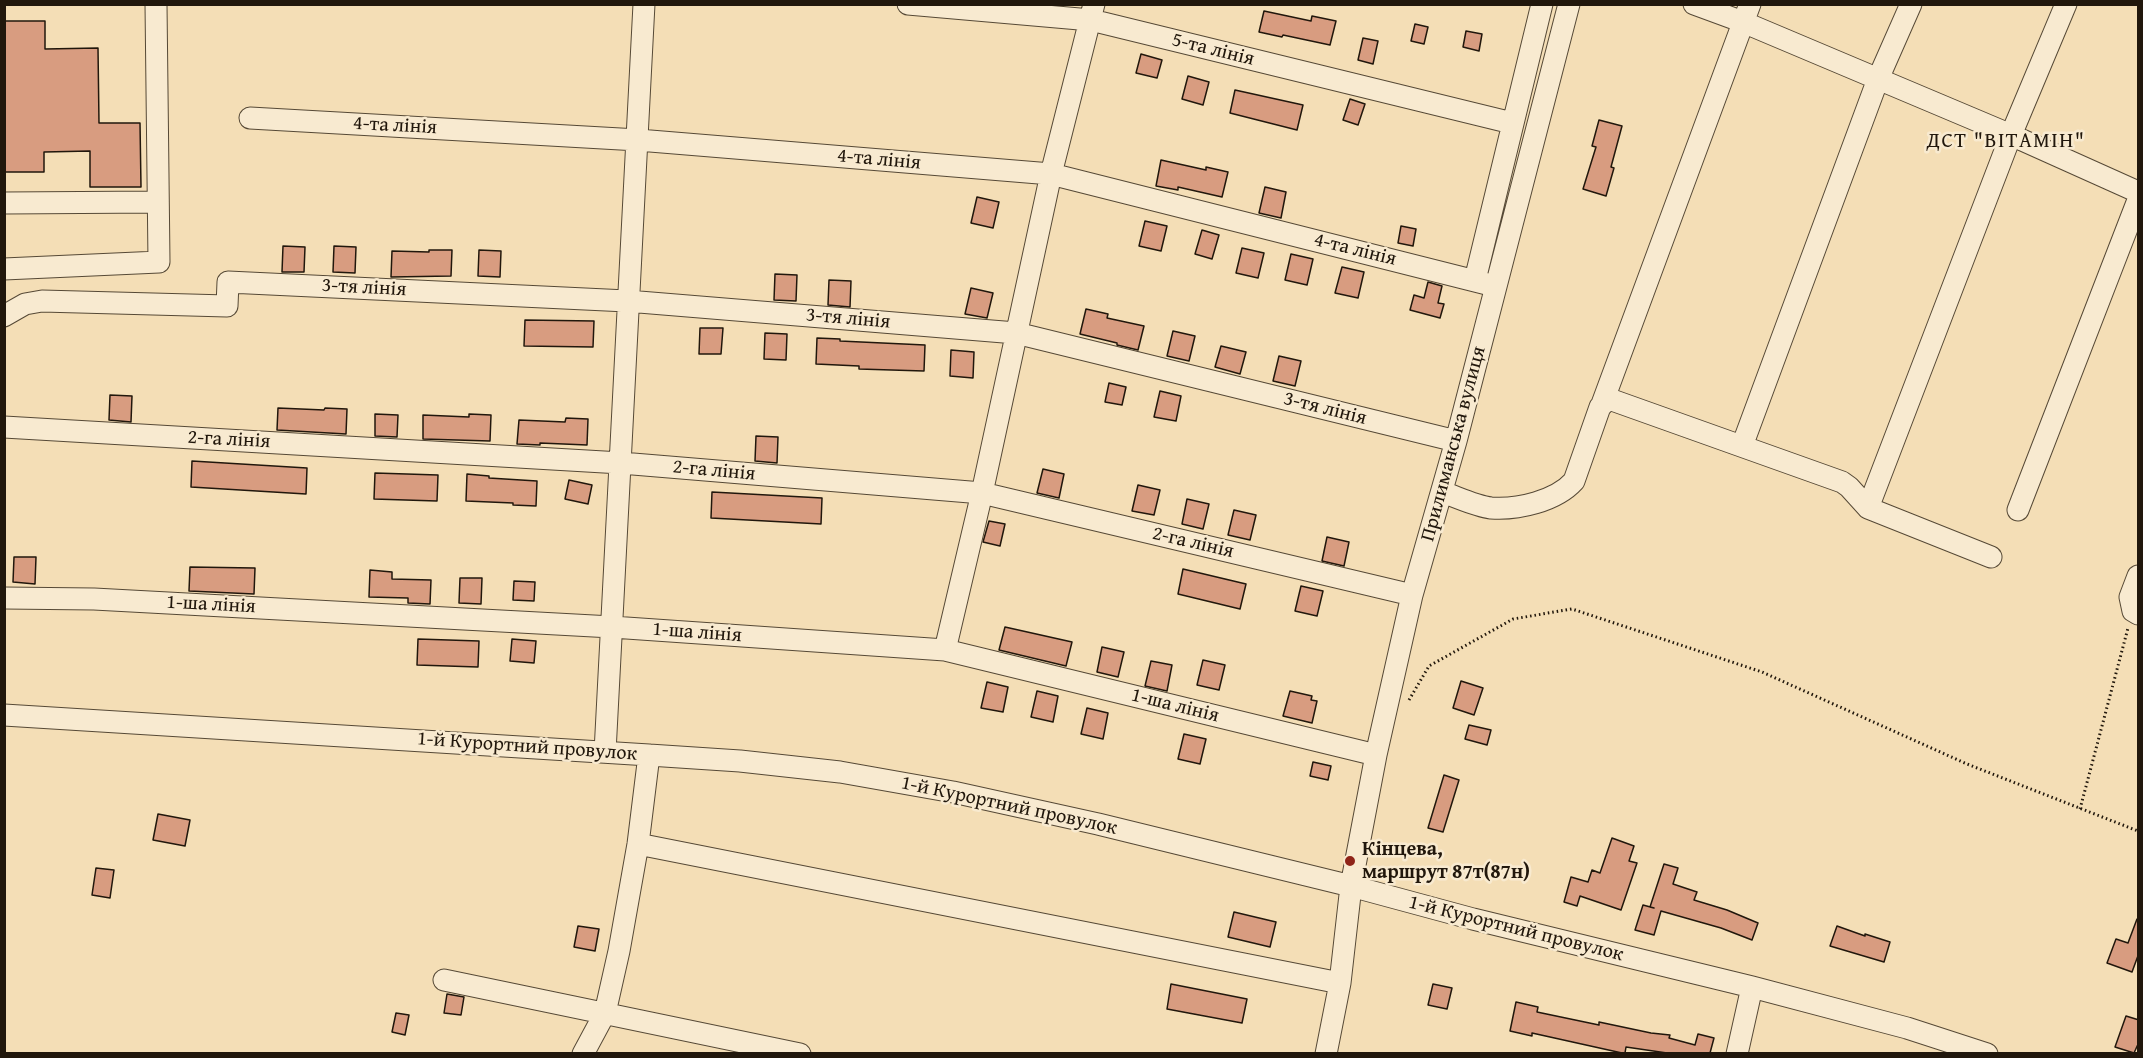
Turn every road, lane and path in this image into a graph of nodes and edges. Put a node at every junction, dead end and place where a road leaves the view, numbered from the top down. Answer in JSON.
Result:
{"nodes":[{"id":1,"x":156,"y":4,"type":"edge"},
{"id":2,"x":644,"y":4,"type":"edge"},
{"id":3,"x":908,"y":4,"type":"edge"},
{"id":4,"x":1542,"y":4,"type":"edge"},
{"id":5,"x":1569,"y":4,"type":"edge"},
{"id":6,"x":1694,"y":4,"type":"edge"},
{"id":7,"x":1911,"y":4,"type":"edge"},
{"id":8,"x":2066,"y":4,"type":"edge"},
{"id":9,"x":1093,"y":12,"type":"edge"},
{"id":10,"x":1746,"y":13,"type":"edge"},
{"id":11,"x":1878,"y":79,"type":"junction"},
{"id":12,"x":250,"y":118,"type":"dead end"},
{"id":13,"x":1512,"y":123,"type":"junction"},
{"id":14,"x":2011,"y":135,"type":"junction"},
{"id":15,"x":638,"y":140,"type":"junction"},
{"id":16,"x":1051,"y":174,"type":"junction"},
{"id":17,"x":2139,"y":192,"type":"edge"},
{"id":18,"x":2139,"y":200,"type":"edge"},
{"id":19,"x":158,"y":202,"type":"junction"},
{"id":20,"x":4,"y":203,"type":"edge"},
{"id":21,"x":4,"y":269,"type":"edge"},
{"id":22,"x":1485,"y":283,"type":"junction"},
{"id":23,"x":627,"y":301,"type":"junction"},
{"id":24,"x":4,"y":316,"type":"edge"},
{"id":25,"x":1016,"y":333,"type":"junction"},
{"id":26,"x":1602,"y":404,"type":"junction"},
{"id":27,"x":4,"y":427,"type":"edge"},
{"id":28,"x":1456,"y":441,"type":"junction"},
{"id":29,"x":1743,"y":446,"type":"junction"},
{"id":30,"x":621,"y":463,"type":"junction"},
{"id":31,"x":1442,"y":492,"type":"junction"},
{"id":32,"x":982,"y":493,"type":"junction"},
{"id":33,"x":1868,"y":508,"type":"junction"},
{"id":34,"x":2018,"y":510,"type":"dead end"},
{"id":35,"x":1991,"y":557,"type":"dead end"},
{"id":36,"x":2139,"y":576,"type":"edge"},
{"id":37,"x":1412,"y":595,"type":"junction"},
{"id":38,"x":4,"y":598,"type":"edge"},
{"id":39,"x":2136,"y":612,"type":"edge"},
{"id":40,"x":612,"y":627,"type":"junction"},
{"id":41,"x":945,"y":650,"type":"junction"},
{"id":42,"x":1406,"y":706,"type":"dead end"},
{"id":43,"x":4,"y":715,"type":"edge"},
{"id":44,"x":605,"y":752,"type":"junction"},
{"id":45,"x":650,"y":755,"type":"junction"},
{"id":46,"x":1376,"y":755,"type":"junction"},
{"id":47,"x":2080,"y":809,"type":"junction"},
{"id":48,"x":2139,"y":831,"type":"edge"},
{"id":49,"x":638,"y":844,"type":"junction"},
{"id":50,"x":1351,"y":886,"type":"junction"},
{"id":51,"x":444,"y":980,"type":"dead end"},
{"id":52,"x":1340,"y":983,"type":"junction"},
{"id":53,"x":1752,"y":987,"type":"junction"},
{"id":54,"x":605,"y":1013,"type":"junction"},
{"id":55,"x":583,"y":1053,"type":"edge"},
{"id":56,"x":800,"y":1053,"type":"edge"},
{"id":57,"x":1326,"y":1053,"type":"edge"},
{"id":58,"x":1737,"y":1053,"type":"edge"},
{"id":59,"x":1987,"y":1053,"type":"edge"}],
"edges":[{"from":1,"to":19,"type":"street"},
{"from":2,"to":15,"type":"street"},
{"from":3,"to":9,"type":"street","name":"5-та лінія"},
{"from":4,"to":13,"type":"street"},
{"from":5,"to":22,"type":"street","name":"Прилиманська вулиця"},
{"from":6,"to":10,"type":"street"},
{"from":7,"to":11,"type":"street"},
{"from":8,"to":14,"type":"street"},
{"from":9,"to":13,"type":"street","name":"5-та лінія"},
{"from":9,"to":16,"type":"street"},
{"from":10,"to":11,"type":"street"},
{"from":10,"to":26,"type":"street"},
{"from":11,"to":14,"type":"street"},
{"from":11,"to":29,"type":"street"},
{"from":12,"to":15,"type":"street","name":"4-та лінія"},
{"from":13,"to":22,"type":"street"},
{"from":14,"to":17,"type":"street"},
{"from":14,"to":33,"type":"street"},
{"from":15,"to":16,"type":"street","name":"4-та лінія"},
{"from":15,"to":23,"type":"street"},
{"from":16,"to":22,"type":"street","name":"4-та лінія"},
{"from":16,"to":25,"type":"street"},
{"from":18,"to":34,"type":"street"},
{"from":19,"to":20,"type":"street"},
{"from":19,"to":21,"type":"street"},
{"from":22,"to":28,"type":"street","name":"Прилиманська вулиця"},
{"from":23,"to":24,"type":"street","name":"3-тя лінія"},
{"from":23,"to":25,"type":"street","name":"3-тя лінія"},
{"from":23,"to":30,"type":"street"},
{"from":25,"to":28,"type":"street","name":"3-тя лінія"},
{"from":25,"to":32,"type":"street"},
{"from":26,"to":29,"type":"street"},
{"from":26,"to":31,"type":"street"},
{"from":27,"to":30,"type":"street","name":"2-га лінія"},
{"from":28,"to":31,"type":"street","name":"Прилиманська вулиця"},
{"from":29,"to":33,"type":"street"},
{"from":30,"to":32,"type":"street","name":"2-га лінія"},
{"from":30,"to":40,"type":"street"},
{"from":31,"to":37,"type":"street","name":"Прилиманська вулиця"},
{"from":32,"to":37,"type":"street","name":"2-га лінія"},
{"from":32,"to":41,"type":"street"},
{"from":33,"to":35,"type":"street"},
{"from":36,"to":39,"type":"street"},
{"from":37,"to":46,"type":"street","name":"Прилиманська вулиця"},
{"from":38,"to":40,"type":"street","name":"1-ша лінія"},
{"from":39,"to":47,"type":"path"},
{"from":40,"to":41,"type":"street","name":"1-ша лінія"},
{"from":40,"to":44,"type":"street"},
{"from":41,"to":46,"type":"street","name":"1-ша лінія"},
{"from":42,"to":47,"type":"path"},
{"from":43,"to":44,"type":"street","name":"1-й Курортний провулок"},
{"from":44,"to":45,"type":"street","name":"1-й Курортний провулок"},
{"from":45,"to":49,"type":"street"},
{"from":45,"to":50,"type":"street","name":"1-й Курортний провулок"},
{"from":46,"to":50,"type":"street","name":"Прилиманська вулиця"},
{"from":47,"to":48,"type":"path"},
{"from":49,"to":52,"type":"street"},
{"from":49,"to":54,"type":"street"},
{"from":50,"to":52,"type":"street","name":"Прилиманська вулиця"},
{"from":50,"to":53,"type":"street","name":"1-й Курортний провулок"},
{"from":51,"to":54,"type":"street"},
{"from":52,"to":57,"type":"street","name":"Прилиманська вулиця"},
{"from":53,"to":58,"type":"street"},
{"from":53,"to":59,"type":"street","name":"1-й Курортний провулок"},
{"from":54,"to":55,"type":"street"},
{"from":54,"to":56,"type":"street"}]}
